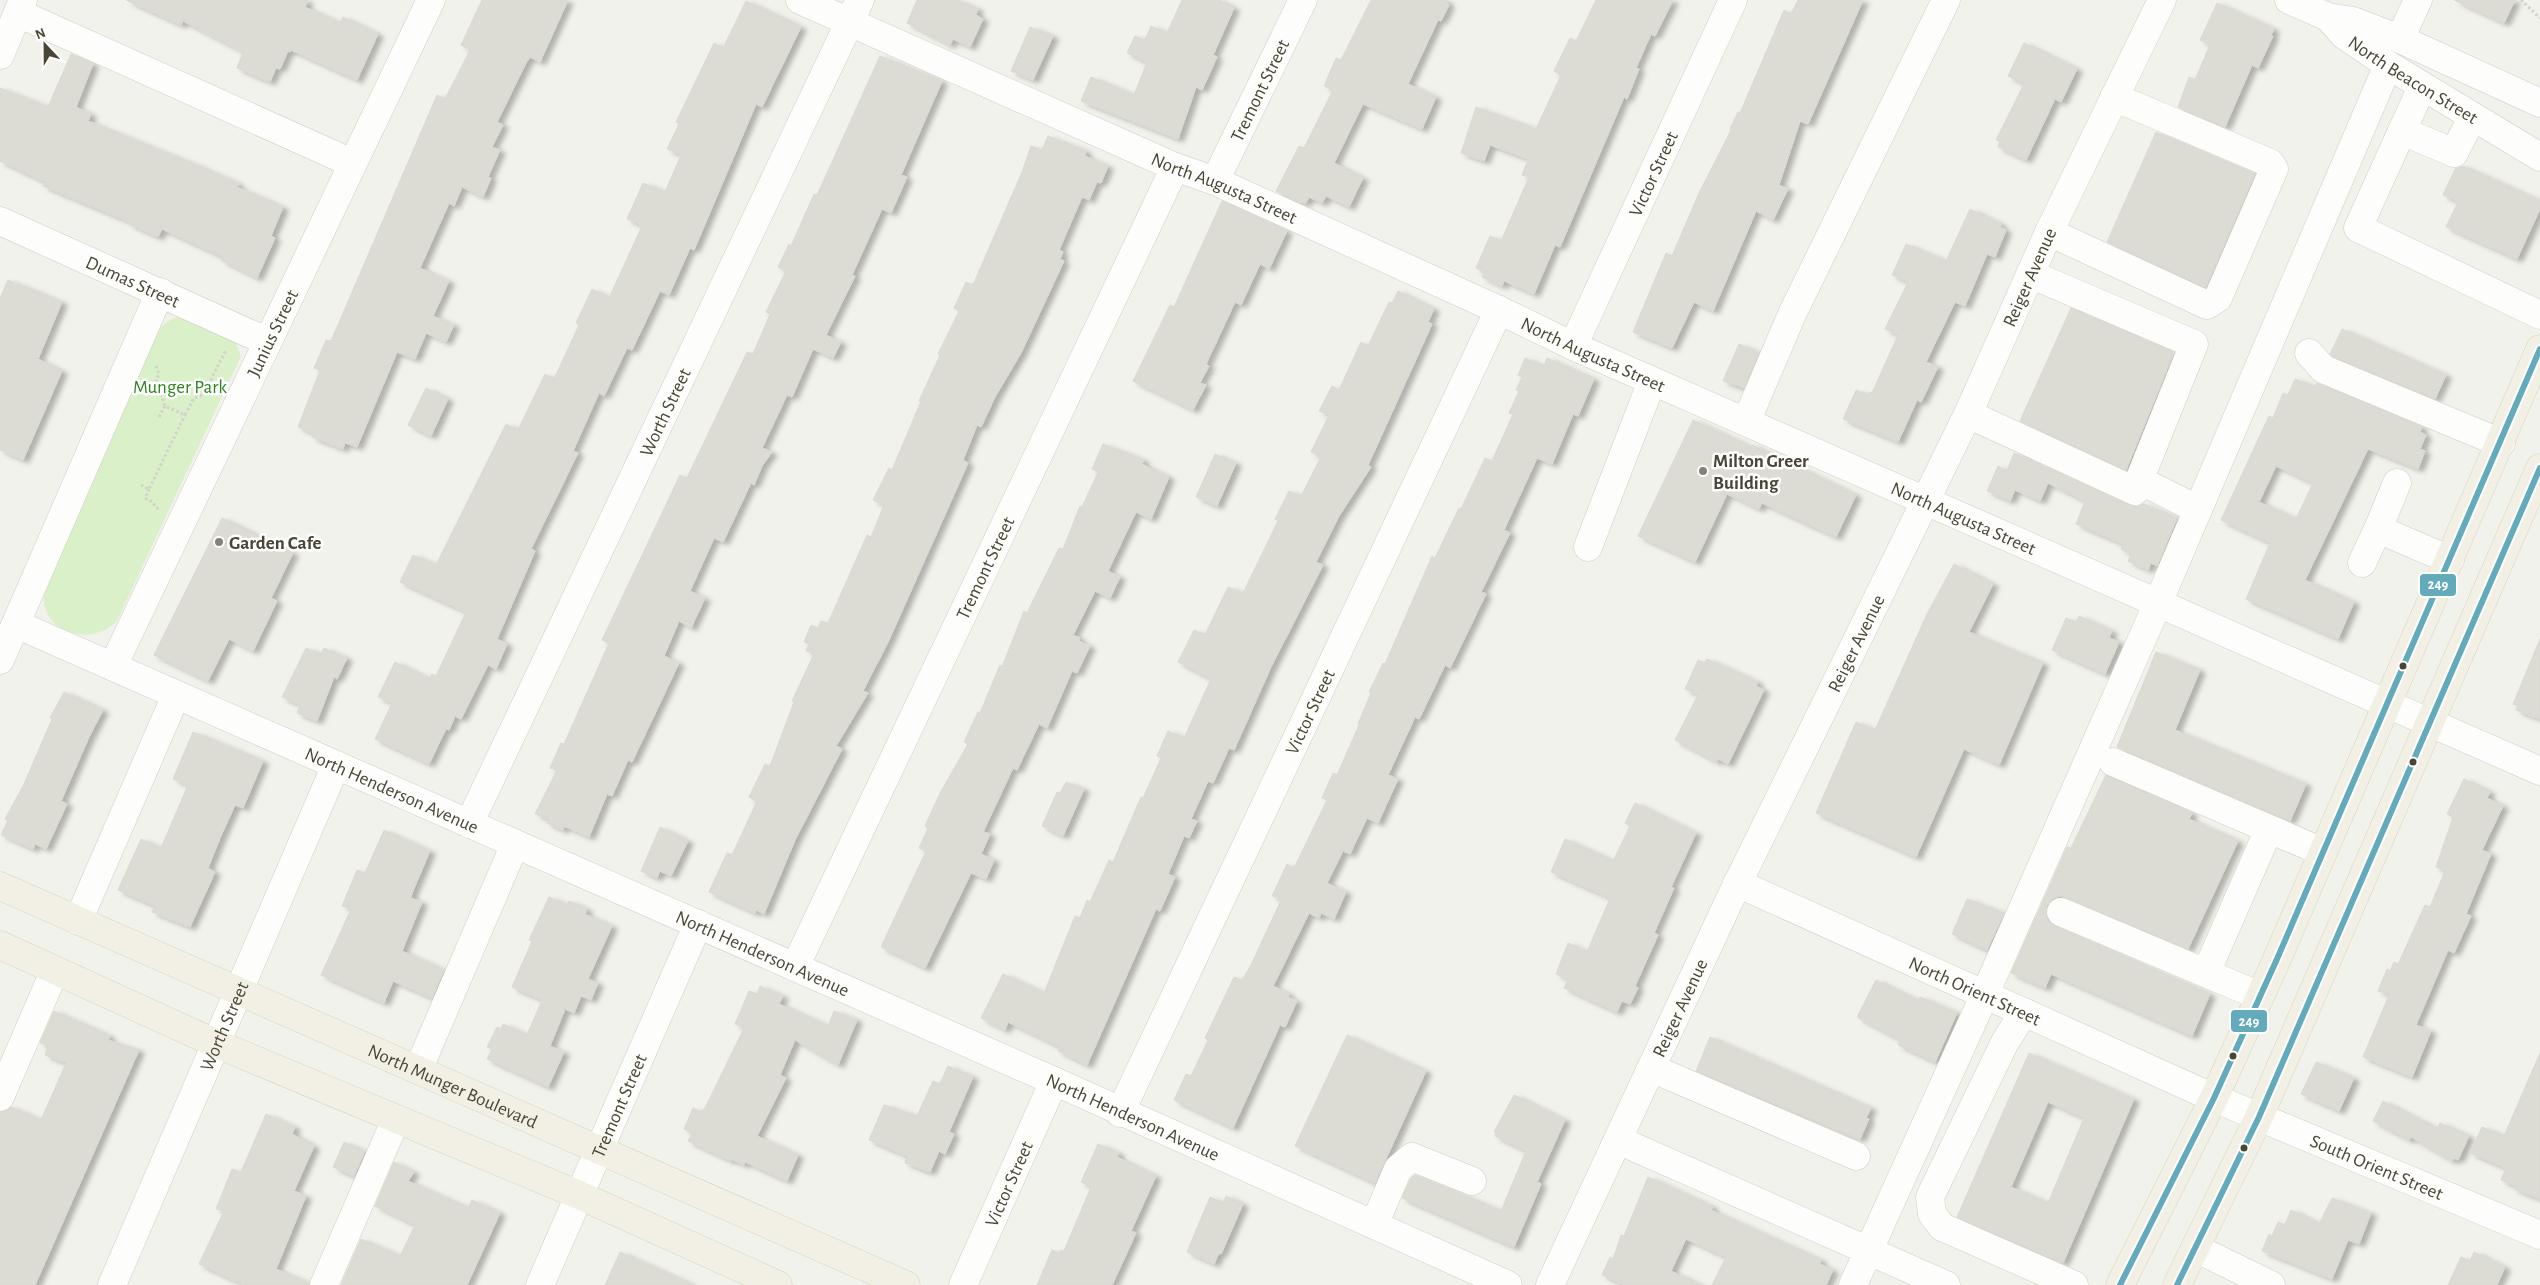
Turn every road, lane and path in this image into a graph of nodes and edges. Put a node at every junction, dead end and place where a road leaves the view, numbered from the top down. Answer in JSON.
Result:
{"nodes":[{"id":1,"x":800,"y":0,"type":"edge"},
{"id":2,"x":1303,"y":0,"type":"edge"},
{"id":3,"x":1733,"y":0,"type":"edge"},
{"id":4,"x":1946,"y":0,"type":"edge"},
{"id":5,"x":2162,"y":0,"type":"edge"},
{"id":6,"x":2288,"y":0,"type":"edge"},
{"id":7,"x":2418,"y":0,"type":"edge"},
{"id":8,"x":2521,"y":0,"type":"edge"},
{"id":9,"x":427,"y":1,"type":"edge"},
{"id":10,"x":20,"y":7,"type":"edge"},
{"id":11,"x":855,"y":11,"type":"edge"},
{"id":12,"x":2328,"y":17,"type":"junction"},
{"id":13,"x":2540,"y":18,"type":"edge"},
{"id":14,"x":2400,"y":39,"type":"junction"},
{"id":15,"x":0,"y":55,"type":"edge"},
{"id":16,"x":2388,"y":65,"type":"junction"},
{"id":17,"x":2422,"y":87,"type":"junction"},
{"id":18,"x":2114,"y":98,"type":"junction"},
{"id":19,"x":2540,"y":104,"type":"edge"},
{"id":20,"x":2472,"y":118,"type":"junction"},
{"id":21,"x":2402,"y":131,"type":"junction"},
{"id":22,"x":2540,"y":157,"type":"edge"},
{"id":23,"x":352,"y":163,"type":"junction"},
{"id":24,"x":1175,"y":167,"type":"junction"},
{"id":25,"x":1215,"y":181,"type":"junction"},
{"id":26,"x":0,"y":221,"type":"edge"},
{"id":27,"x":2049,"y":232,"type":"junction"},
{"id":28,"x":2030,"y":274,"type":"junction"},
{"id":29,"x":160,"y":292,"type":"junction"},
{"id":30,"x":1499,"y":310,"type":"junction"},
{"id":31,"x":2540,"y":315,"type":"edge"},
{"id":32,"x":266,"y":341,"type":"junction"},
{"id":33,"x":1573,"y":346,"type":"junction"},
{"id":34,"x":2540,"y":349,"type":"edge"},
{"id":35,"x":226,"y":350,"type":"dead end"},
{"id":36,"x":2309,"y":353,"type":"dead end"},
{"id":37,"x":153,"y":361,"type":"dead end"},
{"id":38,"x":1652,"y":381,"type":"junction"},
{"id":39,"x":165,"y":406,"type":"junction"},
{"id":40,"x":1968,"y":414,"type":"junction"},
{"id":41,"x":186,"y":415,"type":"junction"},
{"id":42,"x":159,"y":417,"type":"dead end"},
{"id":43,"x":1746,"y":422,"type":"junction"},
{"id":44,"x":2501,"y":444,"type":"junction"},
{"id":45,"x":2139,"y":480,"type":"junction"},
{"id":46,"x":2538,"y":482,"type":"edge"},
{"id":47,"x":2397,"y":483,"type":"dead end"},
{"id":48,"x":141,"y":485,"type":"dead end"},
{"id":49,"x":1925,"y":500,"type":"junction"},
{"id":50,"x":2197,"y":509,"type":"junction"},
{"id":51,"x":2378,"y":528,"type":"junction"},
{"id":52,"x":1588,"y":547,"type":"dead end"},
{"id":53,"x":2450,"y":560,"type":"junction"},
{"id":54,"x":2362,"y":563,"type":"dead end"},
{"id":55,"x":2158,"y":603,"type":"junction"},
{"id":56,"x":16,"y":624,"type":"junction"},
{"id":57,"x":0,"y":660,"type":"edge"},
{"id":58,"x":113,"y":666,"type":"junction"},
{"id":59,"x":176,"y":695,"type":"junction"},
{"id":60,"x":2387,"y":705,"type":"junction"},
{"id":61,"x":2430,"y":723,"type":"junction"},
{"id":62,"x":2113,"y":762,"type":"dead end"},
{"id":63,"x":336,"y":765,"type":"junction"},
{"id":64,"x":2540,"y":771,"type":"edge"},
{"id":65,"x":469,"y":824,"type":"junction"},
{"id":66,"x":2269,"y":828,"type":"junction"},
{"id":67,"x":515,"y":844,"type":"junction"},
{"id":68,"x":2323,"y":852,"type":"junction"},
{"id":69,"x":1737,"y":883,"type":"junction"},
{"id":70,"x":0,"y":886,"type":"edge"},
{"id":71,"x":2061,"y":912,"type":"dead end"},
{"id":72,"x":78,"y":920,"type":"junction"},
{"id":73,"x":698,"y":924,"type":"junction"},
{"id":74,"x":0,"y":945,"type":"edge"},
{"id":75,"x":796,"y":968,"type":"junction"},
{"id":76,"x":55,"y":970,"type":"junction"},
{"id":77,"x":2206,"y":973,"type":"junction"},
{"id":78,"x":238,"y":991,"type":"junction"},
{"id":79,"x":1985,"y":994,"type":"junction"},
{"id":80,"x":2260,"y":996,"type":"junction"},
{"id":81,"x":2024,"y":1012,"type":"junction"},
{"id":82,"x":218,"y":1044,"type":"junction"},
{"id":83,"x":1651,"y":1068,"type":"junction"},
{"id":84,"x":418,"y":1070,"type":"junction"},
{"id":85,"x":1054,"y":1082,"type":"junction"},
{"id":86,"x":0,"y":1097,"type":"edge"},
{"id":87,"x":2214,"y":1098,"type":"junction"},
{"id":88,"x":1120,"y":1112,"type":"junction"},
{"id":89,"x":2259,"y":1117,"type":"junction"},
{"id":90,"x":396,"y":1118,"type":"junction"},
{"id":91,"x":1618,"y":1140,"type":"junction"},
{"id":92,"x":600,"y":1149,"type":"junction"},
{"id":93,"x":1856,"y":1156,"type":"dead end"},
{"id":94,"x":1472,"y":1180,"type":"dead end"},
{"id":95,"x":579,"y":1195,"type":"junction"},
{"id":96,"x":1374,"y":1225,"type":"junction"},
{"id":97,"x":2540,"y":1235,"type":"edge"},
{"id":98,"x":2196,"y":1248,"type":"junction"},
{"id":99,"x":1867,"y":1251,"type":"junction"},
{"id":100,"x":762,"y":1282,"type":"edge"},
{"id":101,"x":112,"y":1285,"type":"edge"},
{"id":102,"x":324,"y":1285,"type":"edge"},
{"id":103,"x":540,"y":1285,"type":"edge"},
{"id":104,"x":906,"y":1285,"type":"edge"},
{"id":105,"x":963,"y":1285,"type":"edge"},
{"id":106,"x":1508,"y":1285,"type":"edge"},
{"id":107,"x":1550,"y":1285,"type":"edge"},
{"id":108,"x":1853,"y":1285,"type":"edge"},
{"id":109,"x":1946,"y":1285,"type":"edge"},
{"id":110,"x":2074,"y":1285,"type":"edge"},
{"id":111,"x":2120,"y":1285,"type":"edge"},
{"id":112,"x":2177,"y":1285,"type":"edge"},
{"id":113,"x":2271,"y":1285,"type":"edge"}],
"edges":[{"from":1,"to":11,"type":"street","name":"North Augusta Street"},
{"from":2,"to":25,"type":"street","name":"Tremont Street"},
{"from":3,"to":33,"type":"street","name":"Victor Street"},
{"from":4,"to":43,"type":"street"},
{"from":5,"to":18,"type":"street","name":"Reiger Avenue"},
{"from":6,"to":12,"type":"street","name":"North Beacon Street"},
{"from":7,"to":14,"type":"street"},
{"from":8,"to":13,"type":"path"},
{"from":9,"to":23,"type":"street","name":"Junius Street"},
{"from":10,"to":15,"type":"street"},
{"from":10,"to":23,"type":"street"},
{"from":11,"to":24,"type":"street","name":"North Augusta Street"},
{"from":11,"to":65,"type":"street","name":"Worth Street"},
{"from":12,"to":14,"type":"street"},
{"from":12,"to":16,"type":"street","name":"North Beacon Street"},
{"from":14,"to":19,"type":"street"},
{"from":16,"to":17,"type":"street","name":"North Beacon Street"},
{"from":16,"to":50,"type":"street"},
{"from":17,"to":20,"type":"street","name":"North Beacon Street"},
{"from":17,"to":21,"type":"street"},
{"from":18,"to":27,"type":"street","name":"Reiger Avenue"},
{"from":18,"to":27,"type":"street"},
{"from":20,"to":21,"type":"street"},
{"from":20,"to":22,"type":"street","name":"North Beacon Street"},
{"from":21,"to":31,"type":"street"},
{"from":23,"to":32,"type":"street","name":"Junius Street"},
{"from":24,"to":25,"type":"street","name":"North Augusta Street"},
{"from":24,"to":75,"type":"street","name":"Tremont Street"},
{"from":25,"to":30,"type":"street","name":"North Augusta Street"},
{"from":26,"to":29,"type":"street","name":"Dumas Street"},
{"from":27,"to":28,"type":"street","name":"Reiger Avenue"},
{"from":28,"to":40,"type":"street","name":"Reiger Avenue"},
{"from":28,"to":45,"type":"street"},
{"from":29,"to":32,"type":"street","name":"Dumas Street"},
{"from":29,"to":56,"type":"street"},
{"from":30,"to":33,"type":"street","name":"North Augusta Street"},
{"from":30,"to":88,"type":"street","name":"Victor Street"},
{"from":32,"to":58,"type":"street","name":"Junius Street"},
{"from":33,"to":38,"type":"street","name":"North Augusta Street"},
{"from":34,"to":44,"type":"main road"},
{"from":35,"to":41,"type":"path"},
{"from":36,"to":44,"type":"street"},
{"from":37,"to":39,"type":"path"},
{"from":38,"to":43,"type":"street","name":"North Augusta Street"},
{"from":38,"to":52,"type":"street"},
{"from":39,"to":41,"type":"path"},
{"from":39,"to":42,"type":"path"},
{"from":40,"to":45,"type":"street"},
{"from":40,"to":49,"type":"street","name":"Reiger Avenue"},
{"from":41,"to":48,"type":"path"},
{"from":43,"to":49,"type":"street","name":"North Augusta Street"},
{"from":44,"to":53,"type":"main road"},
{"from":45,"to":50,"type":"street"},
{"from":46,"to":61,"type":"main road"},
{"from":47,"to":51,"type":"street"},
{"from":49,"to":55,"type":"street","name":"North Augusta Street"},
{"from":49,"to":69,"type":"street","name":"Reiger Avenue"},
{"from":50,"to":55,"type":"street"},
{"from":51,"to":53,"type":"street"},
{"from":51,"to":54,"type":"street"},
{"from":53,"to":60,"type":"main road"},
{"from":55,"to":60,"type":"street","name":"North Augusta Street"},
{"from":55,"to":79,"type":"street"},
{"from":56,"to":57,"type":"street"},
{"from":56,"to":58,"type":"street","name":"North Henderson Avenue"},
{"from":58,"to":59,"type":"street","name":"North Henderson Avenue"},
{"from":59,"to":63,"type":"street","name":"North Henderson Avenue"},
{"from":59,"to":72,"type":"street"},
{"from":60,"to":61,"type":"street","name":"North Augusta Street"},
{"from":60,"to":68,"type":"main road"},
{"from":61,"to":64,"type":"street","name":"North Augusta Street"},
{"from":61,"to":89,"type":"main road"},
{"from":62,"to":66,"type":"street"},
{"from":63,"to":65,"type":"street","name":"North Henderson Avenue"},
{"from":63,"to":78,"type":"street","name":"Worth Street"},
{"from":65,"to":67,"type":"street","name":"North Henderson Avenue"},
{"from":66,"to":68,"type":"street"},
{"from":66,"to":77,"type":"street"},
{"from":67,"to":73,"type":"street","name":"North Henderson Avenue"},
{"from":67,"to":84,"type":"street"},
{"from":68,"to":80,"type":"main road"},
{"from":69,"to":79,"type":"street","name":"North Orient Street"},
{"from":69,"to":83,"type":"street","name":"Reiger Avenue"},
{"from":70,"to":72,"type":"main road","name":"North Munger Boulevard"},
{"from":71,"to":77,"type":"street"},
{"from":72,"to":78,"type":"main road","name":"North Munger Boulevard"},
{"from":73,"to":75,"type":"street","name":"North Henderson Avenue"},
{"from":73,"to":92,"type":"street","name":"Tremont Street"},
{"from":74,"to":76,"type":"main road"},
{"from":75,"to":85,"type":"street","name":"North Henderson Avenue"},
{"from":76,"to":82,"type":"main road"},
{"from":76,"to":86,"type":"street"},
{"from":77,"to":80,"type":"street"},
{"from":78,"to":82,"type":"street","name":"Worth Street"},
{"from":78,"to":84,"type":"main road","name":"North Munger Boulevard"},
{"from":79,"to":81,"type":"street","name":"North Orient Street"},
{"from":79,"to":99,"type":"street"},
{"from":80,"to":87,"type":"main road"},
{"from":81,"to":87,"type":"street","name":"North Orient Street"},
{"from":81,"to":110,"type":"street"},
{"from":82,"to":90,"type":"main road"},
{"from":82,"to":101,"type":"street","name":"Worth Street"},
{"from":83,"to":91,"type":"street","name":"Reiger Avenue"},
{"from":83,"to":93,"type":"street"},
{"from":84,"to":92,"type":"main road","name":"North Munger Boulevard"},
{"from":85,"to":88,"type":"street","name":"North Henderson Avenue"},
{"from":85,"to":105,"type":"street","name":"Victor Street"},
{"from":87,"to":89,"type":"street","name":"South Orient Street"},
{"from":87,"to":111,"type":"main road"},
{"from":88,"to":96,"type":"street","name":"North Henderson Avenue"},
{"from":89,"to":97,"type":"street","name":"South Orient Street"},
{"from":89,"to":98,"type":"main road"},
{"from":90,"to":95,"type":"main road"},
{"from":90,"to":102,"type":"street"},
{"from":91,"to":99,"type":"street"},
{"from":91,"to":107,"type":"street","name":"Reiger Avenue"},
{"from":92,"to":95,"type":"street","name":"Tremont Street"},
{"from":92,"to":104,"type":"main road","name":"North Munger Boulevard"},
{"from":94,"to":96,"type":"street"},
{"from":95,"to":100,"type":"main road"},
{"from":95,"to":103,"type":"street","name":"Tremont Street"},
{"from":96,"to":106,"type":"street","name":"North Henderson Avenue"},
{"from":98,"to":112,"type":"main road"},
{"from":98,"to":113,"type":"street"},
{"from":99,"to":108,"type":"street"},
{"from":99,"to":109,"type":"street"}]}
